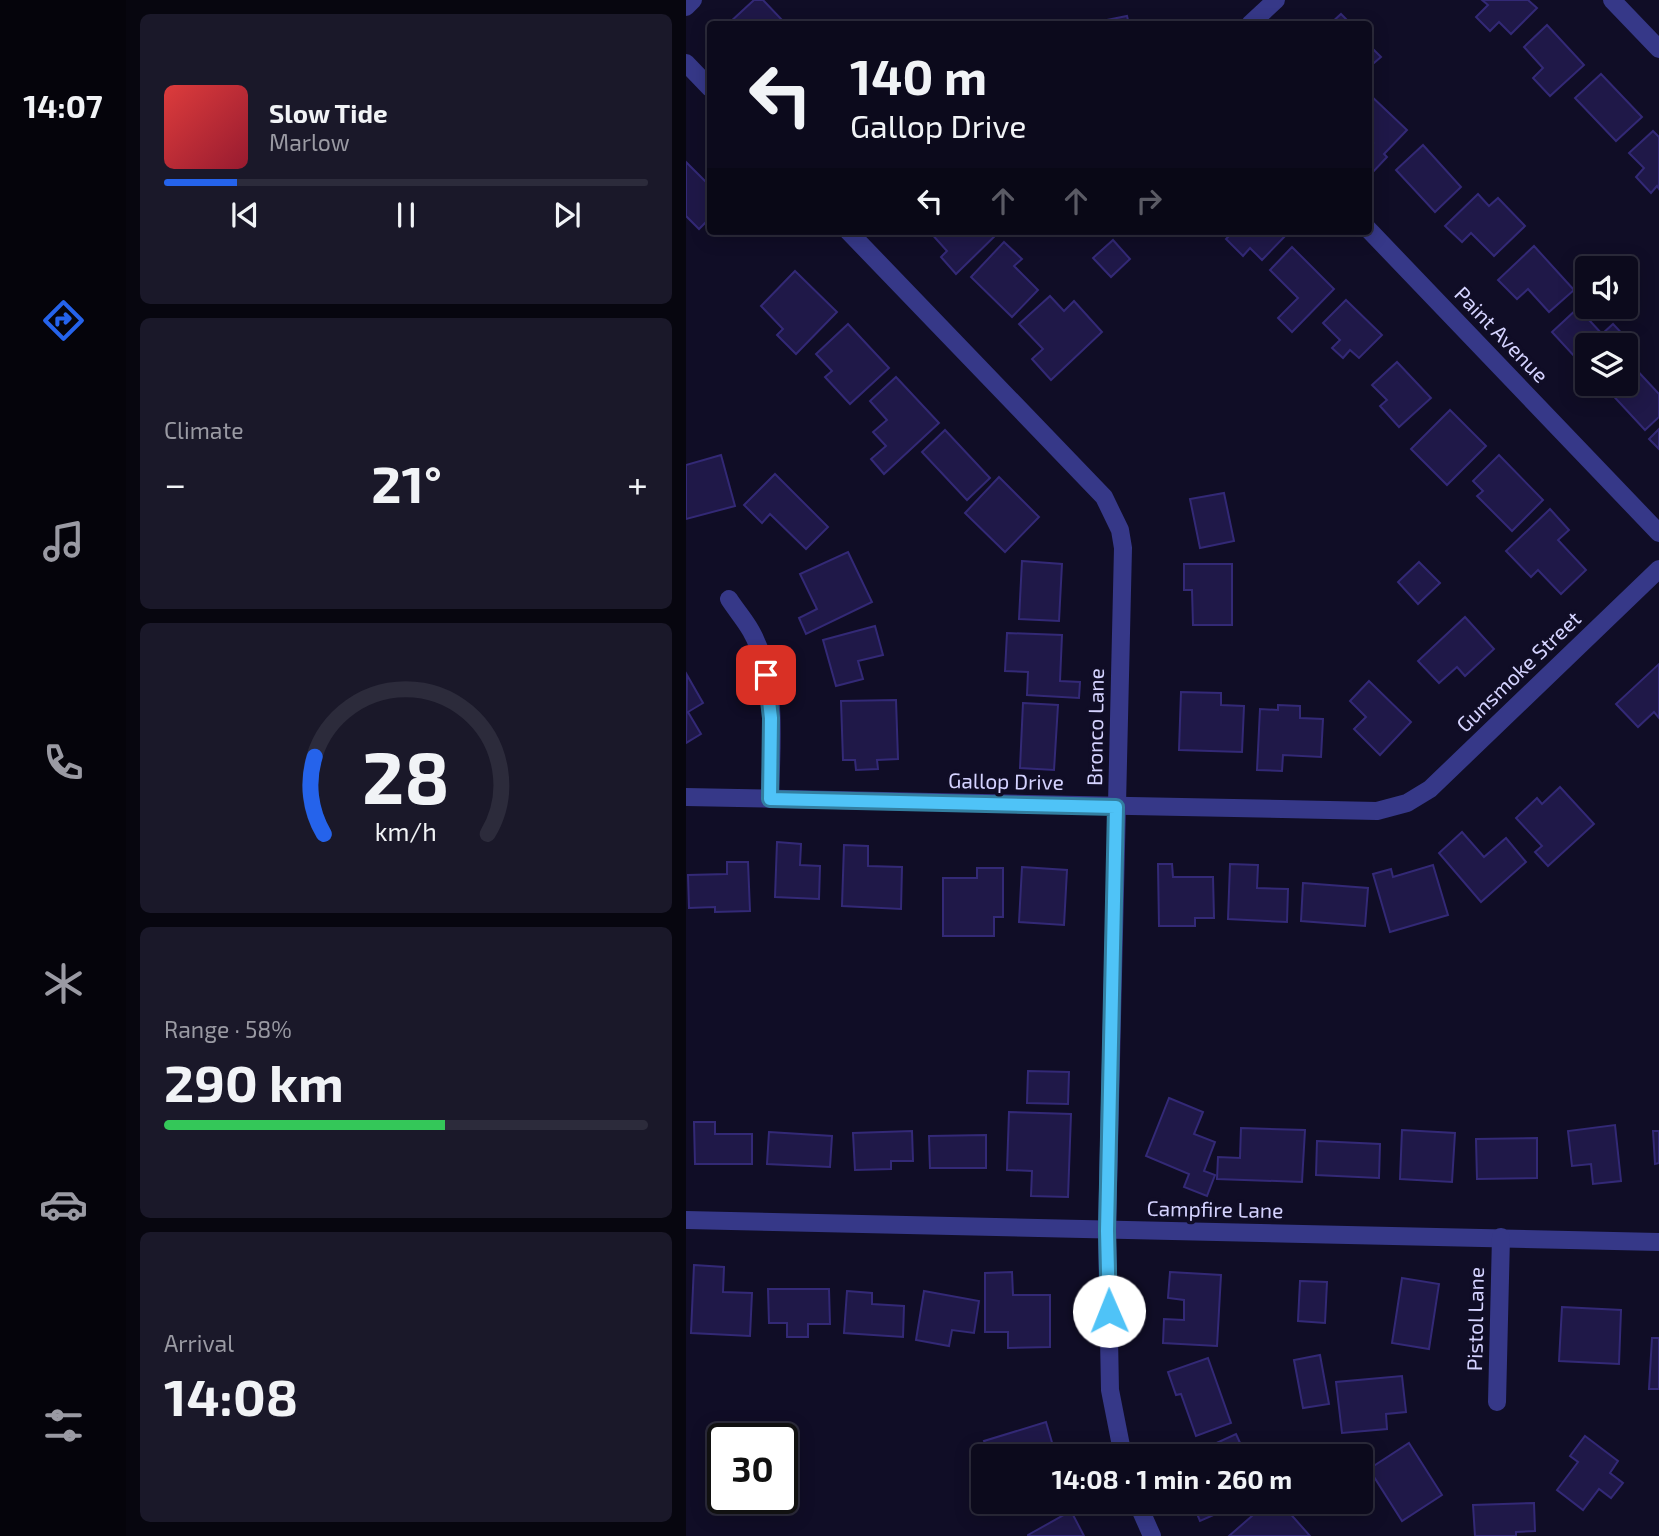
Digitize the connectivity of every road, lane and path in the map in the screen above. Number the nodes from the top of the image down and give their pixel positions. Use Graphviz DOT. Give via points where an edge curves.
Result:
graph roads {
  1 [pos="693,0"];
  2 [pos="1276,0"];
  3 [pos="1612,0"];
  4 [pos="686,7"];
  5 [pos="1253,21"];
  6 [pos="1659,49"];
  7 [pos="686,63"];
  8 [pos="707,85"];
  9 [pos="1372,233"];
  10 [pos="852,235"];
  11 [pos="1659,533"];
  12 [pos="1659,569"];
  13 [pos="729,599"];
  14 [pos="686,797"];
  15 [pos="770,799"];
  16 [pos="1407,803"];
  17 [pos="1116,807"];
  18 [pos="686,1220"];
  19 [pos="1107,1231"];
  20 [pos="1501,1237"];
  21 [pos="1659,1242"];
  22 [pos="1497,1402"];
  23 [pos="1121,1444"];
  24 [pos="1142,1514"];
  25 [pos="1152,1536"];
  1 -- 4 [label="street"];
  2 -- 5 [label="street"];
  3 -- 6 [label="street"];
  7 -- 8 [label="street"];
  9 -- 11 [label="street, Paint Avenue"];
  10 -- 17 [label="street, Bronco Lane" via="1114,512 1123,548"];
  12 -- 16 [label="street, Gunsmoke Street" via="1430,789"];
  13 -- 15 [label="street" via="752,632 766,675 771,718"];
  14 -- 15 [label="street, Gallop Drive"];
  15 -- 17 [label="street, Gallop Drive"];
  16 -- 17 [label="street, Gallop Drive" via="1377,811"];
  17 -- 19 [label="street, Bronco Lane"];
  18 -- 19 [label="street, Campfire Lane"];
  19 -- 20 [label="street, Campfire Lane"];
  19 -- 23 [label="street, Bronco Lane" via="1110,1391"];
  20 -- 21 [label="street, Campfire Lane"];
  20 -- 22 [label="street, Pistol Lane"];
  24 -- 25 [label="street"];
}
